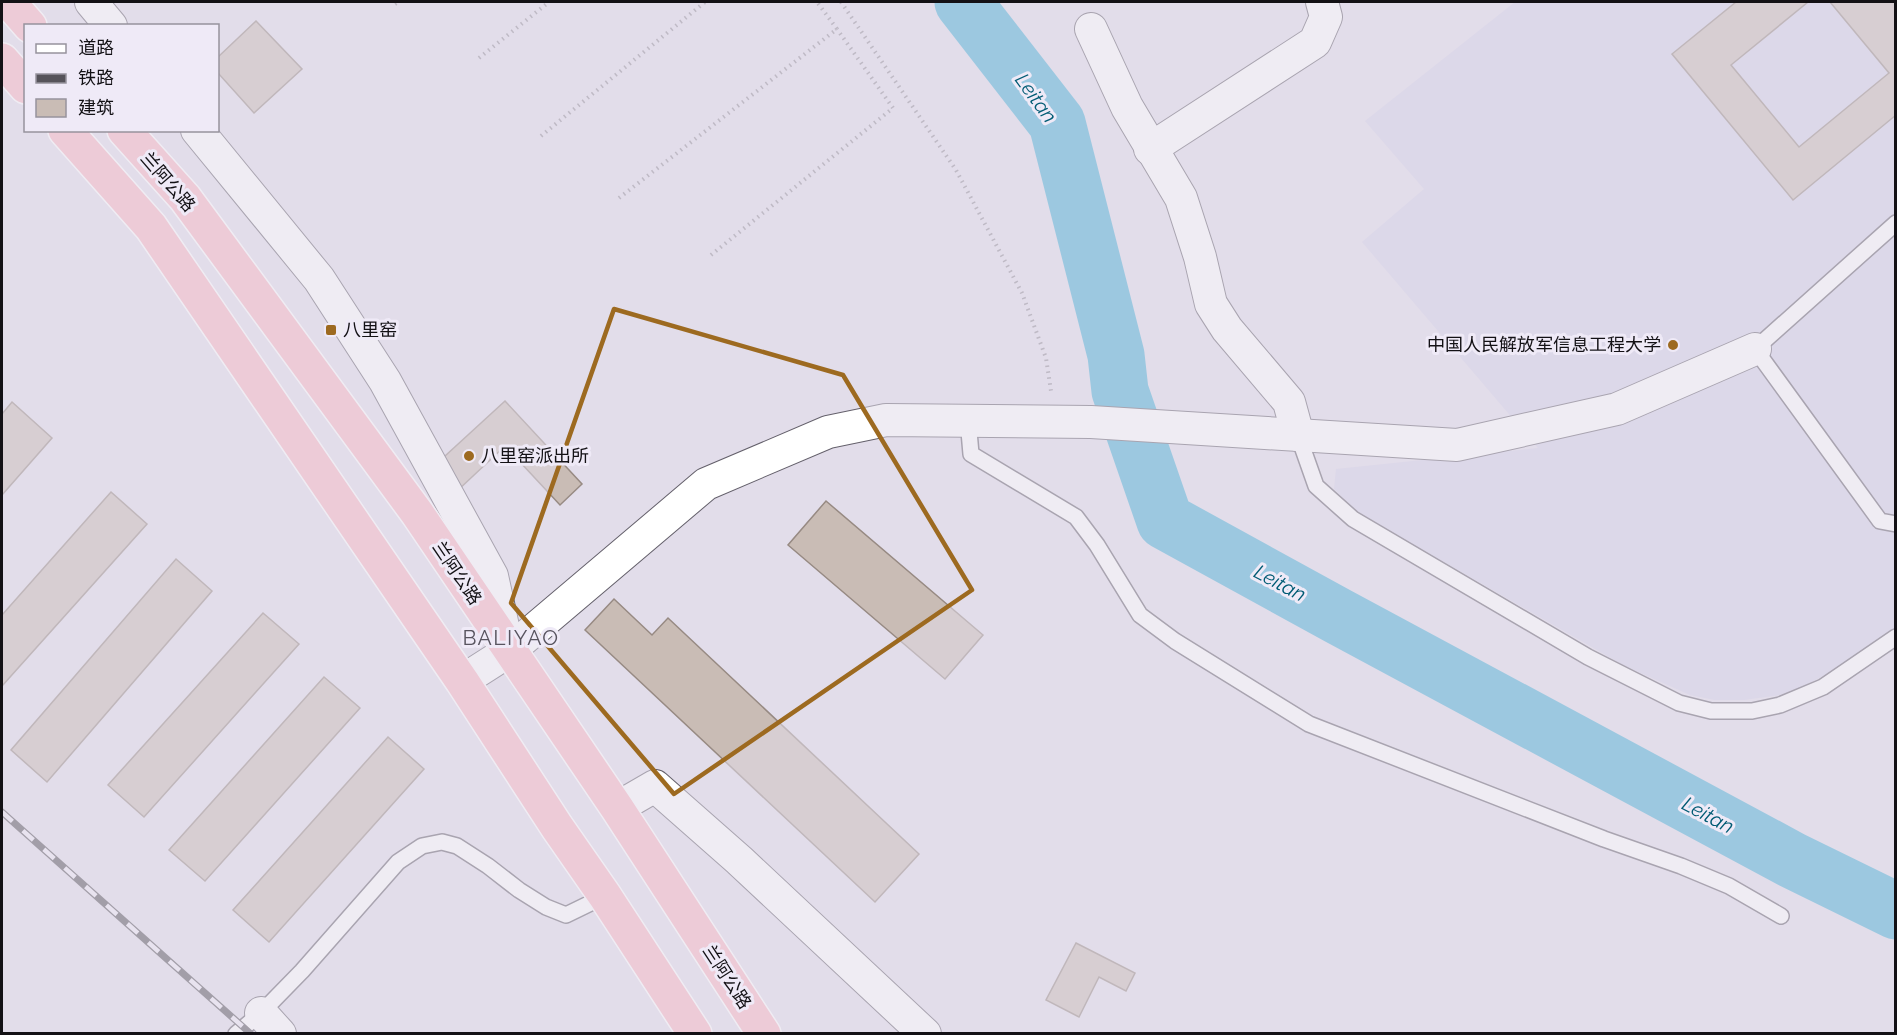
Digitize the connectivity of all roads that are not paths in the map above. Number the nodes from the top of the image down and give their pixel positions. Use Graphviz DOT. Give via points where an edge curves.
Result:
graph roads {
  1 [pos="9,2"];
  2 [pos="91,2"];
  3 [pos="1322,2"];
  4 [pos="28,24"];
  5 [pos="109,24"];
  6 [pos="1090,29"];
  7 [pos="2,60"];
  8 [pos="24,85"];
  9 [pos="66,132"];
  10 [pos="126,132"];
  11 [pos="199,132"];
  12 [pos="1150,149"];
  13 [pos="1896,224"];
  14 [pos="1755,349"];
  15 [pos="968,420"];
  16 [pos="1298,435"];
  17 [pos="1896,524"];
  18 [pos="1896,637"];
  19 [pos="509,651"];
  20 [pos="462,681"];
  21 [pos="617,808"];
  22 [pos="605,896"];
  23 [pos="1782,916"];
  24 [pos="270,1023"];
  25 [pos="236,1034"];
  26 [pos="695,1034"];
  27 [pos="764,1034"];
  28 [pos="925,1034"];
  1 -- 4 [label="highway"];
  2 -- 5 [label="street"];
  3 -- 12 [label="street" via="1326,17 1315,42"];
  6 -- 12 [label="street"];
  7 -- 8 [label="highway"];
  9 -- 20 [label="highway" via="151,226"];
  10 -- 19 [label="highway, 兰阿公路" via="185,198 417,513"];
  11 -- 19 [label="street" via="319,279 385,381 492,576"];
  12 -- 16 [label="street" via="1180,198 1211,304 1227,329 1289,402"];
  13 -- 14 [label="lane"];
  14 -- 16 [label="street" via="1617,409 1457,445"];
  14 -- 17 [label="lane" via="1880,521"];
  15 -- 16 [label="street" via="1091,422"];
  15 -- 19 [label="street" via="886,420 828,432 706,484"];
  15 -- 23 [label="lane" via="970,454 1076,517 1140,615 1309,724 1681,866 1730,886"];
  16 -- 18 [label="lane" via="1316,486 1353,519 1588,657 1679,703 1711,711 1752,711 1780,705 1823,687"];
  19 -- 20 [label="street"];
  19 -- 21 [label="highway, 兰阿公路"];
  20 -- 22 [label="highway"];
  21 -- 27 [label="highway, 兰阿公路"];
  21 -- 28 [label="street" via="655,786"];
  22 -- 24 [label="lane" via="566,915 537,902 457,846 442,842 422,846 398,862 302,971"];
  22 -- 26 [label="highway"];
  24 -- 25 [label="lane"];
}
